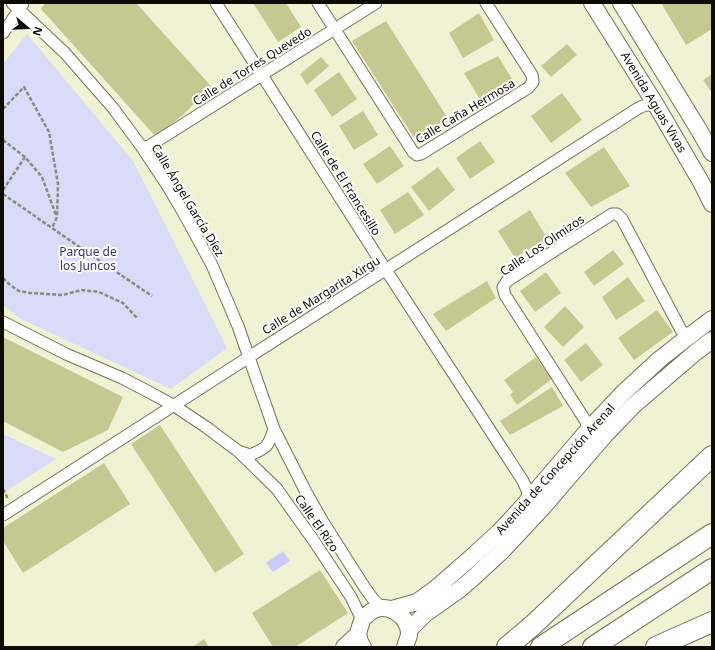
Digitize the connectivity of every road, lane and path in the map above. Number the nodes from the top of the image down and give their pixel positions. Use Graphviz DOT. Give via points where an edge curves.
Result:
graph roads {
  1 [pos="216,3"];
  2 [pos="318,3"];
  3 [pos="376,3"];
  4 [pos="486,3"];
  5 [pos="592,3"];
  6 [pos="620,3"];
  7 [pos="18,5"];
  8 [pos="334,30"];
  9 [pos="3,33"];
  10 [pos="262,75"];
  11 [pos="656,105"];
  12 [pos="3,109"];
  13 [pos="3,140"];
  14 [pos="141,146"];
  15 [pos="712,153"];
  16 [pos="25,157"];
  17 [pos="3,190"];
  18 [pos="3,194"];
  19 [pos="712,204"];
  20 [pos="57,217"];
  21 [pos="52,228"];
  22 [pos="386,270"];
  23 [pos="3,278"];
  24 [pos="152,296"];
  25 [pos="137,318"];
  26 [pos="712,319"];
  27 [pos="3,322"];
  28 [pos="688,337"];
  29 [pos="712,340"];
  30 [pos="249,357"];
  31 [pos="173,405"];
  32 [pos="274,429"];
  33 [pos="589,429"];
  34 [pos="238,451"];
  35 [pos="712,456"];
  36 [pos="529,500"];
  37 [pos="3,515"];
  38 [pos="712,534"];
  39 [pos="712,569"];
  40 [pos="387,609"];
  41 [pos="712,622"];
  42 [pos="409,630"];
  43 [pos="361,633"];
  44 [pos="344,647"];
  45 [pos="405,647"];
  46 [pos="507,647"];
  47 [pos="541,647"];
  48 [pos="593,647"];
  49 [pos="656,647"];
  1 -- 10 [label="street, Calle de El Francesillo"];
  2 -- 8 [label="street"];
  3 -- 8 [label="street, Calle de Torres Quevedo"];
  4 -- 8 [label="street, Calle Caña Hermosa" via="532,75 533,82 528,88 417,155"];
  5 -- 11 [label="street, Avenida Aguas Vivas"];
  6 -- 15 [label="street, Avenida Aguas Vivas"];
  7 -- 9 [label="street"];
  7 -- 14 [label="street, Calle Ángel García Díez" via="65,53 113,108"];
  8 -- 10 [label="street, Calle de Torres Quevedo"];
  10 -- 14 [label="street, Calle de Torres Quevedo" via="149,146"];
  10 -- 22 [label="street, Calle de El Francesillo"];
  11 -- 19 [label="street, Avenida Aguas Vivas"];
  11 -- 22 [label="street, Calle de Margarita Xirgu" via="645,105 637,109"];
  12 -- 20 [label="path" via="24,87 49,132 58,184"];
  13 -- 16 [label="path"];
  14 -- 30 [label="street, Calle Ángel García Díez" via="183,212 212,265"];
  16 -- 17 [label="path"];
  16 -- 20 [label="path" via="42,176"];
  18 -- 21 [label="path"];
  20 -- 21 [label="path"];
  21 -- 24 [label="path"];
  22 -- 30 [label="street, Calle de Margarita Xirgu"];
  22 -- 36 [label="street, Calle de El Francesillo" via="523,482"];
  23 -- 25 [label="path" via="10,285 30,294 64,295 81,290 99,292 123,303"];
  26 -- 28 [label="street, Avenida de Concepción Arenal"];
  27 -- 31 [label="street, Calle El Rizo"];
  28 -- 33 [label="street, Avenida de Concepción Arenal" via="623,393"];
  28 -- 33 [label="street, Calle Los Olmizos" via="681,330 617,214 612,214 507,281 503,287 505,295"];
  29 -- 42 [label="street, Avenida de Concepción Arenal" via="629,410 501,552 460,590 425,614"];
  30 -- 31 [label="street, Calle de Margarita Xirgu"];
  30 -- 32 [label="street, Calle El Rizo"];
  31 -- 34 [label="street, Calle El Rizo"];
  31 -- 37 [label="street, Calle de Margarita Xirgu"];
  32 -- 34 [label="street" via="264,449 250,455"];
  32 -- 40 [label="street, Calle El Rizo" via="323,522 373,599"];
  33 -- 36 [label="street, Avenida de Concepción Arenal"];
  34 -- 43 [label="street, Calle El Rizo" via="277,489 314,541 351,597"];
  35 -- 46 [label="highway"];
  36 -- 40 [label="street, Avenida de Concepción Arenal" via="494,537 435,589 417,602"];
  38 -- 47 [label="highway"];
  39 -- 48 [label="highway"];
  40 -- 42 [label="street" via="400,614"];
  40 -- 43 [label="street, Avenida de Concepción Arenal" via="371,612"];
  41 -- 49 [label="highway"];
  42 -- 45 [label="street"];
  43 -- 44 [label="street"];
}
